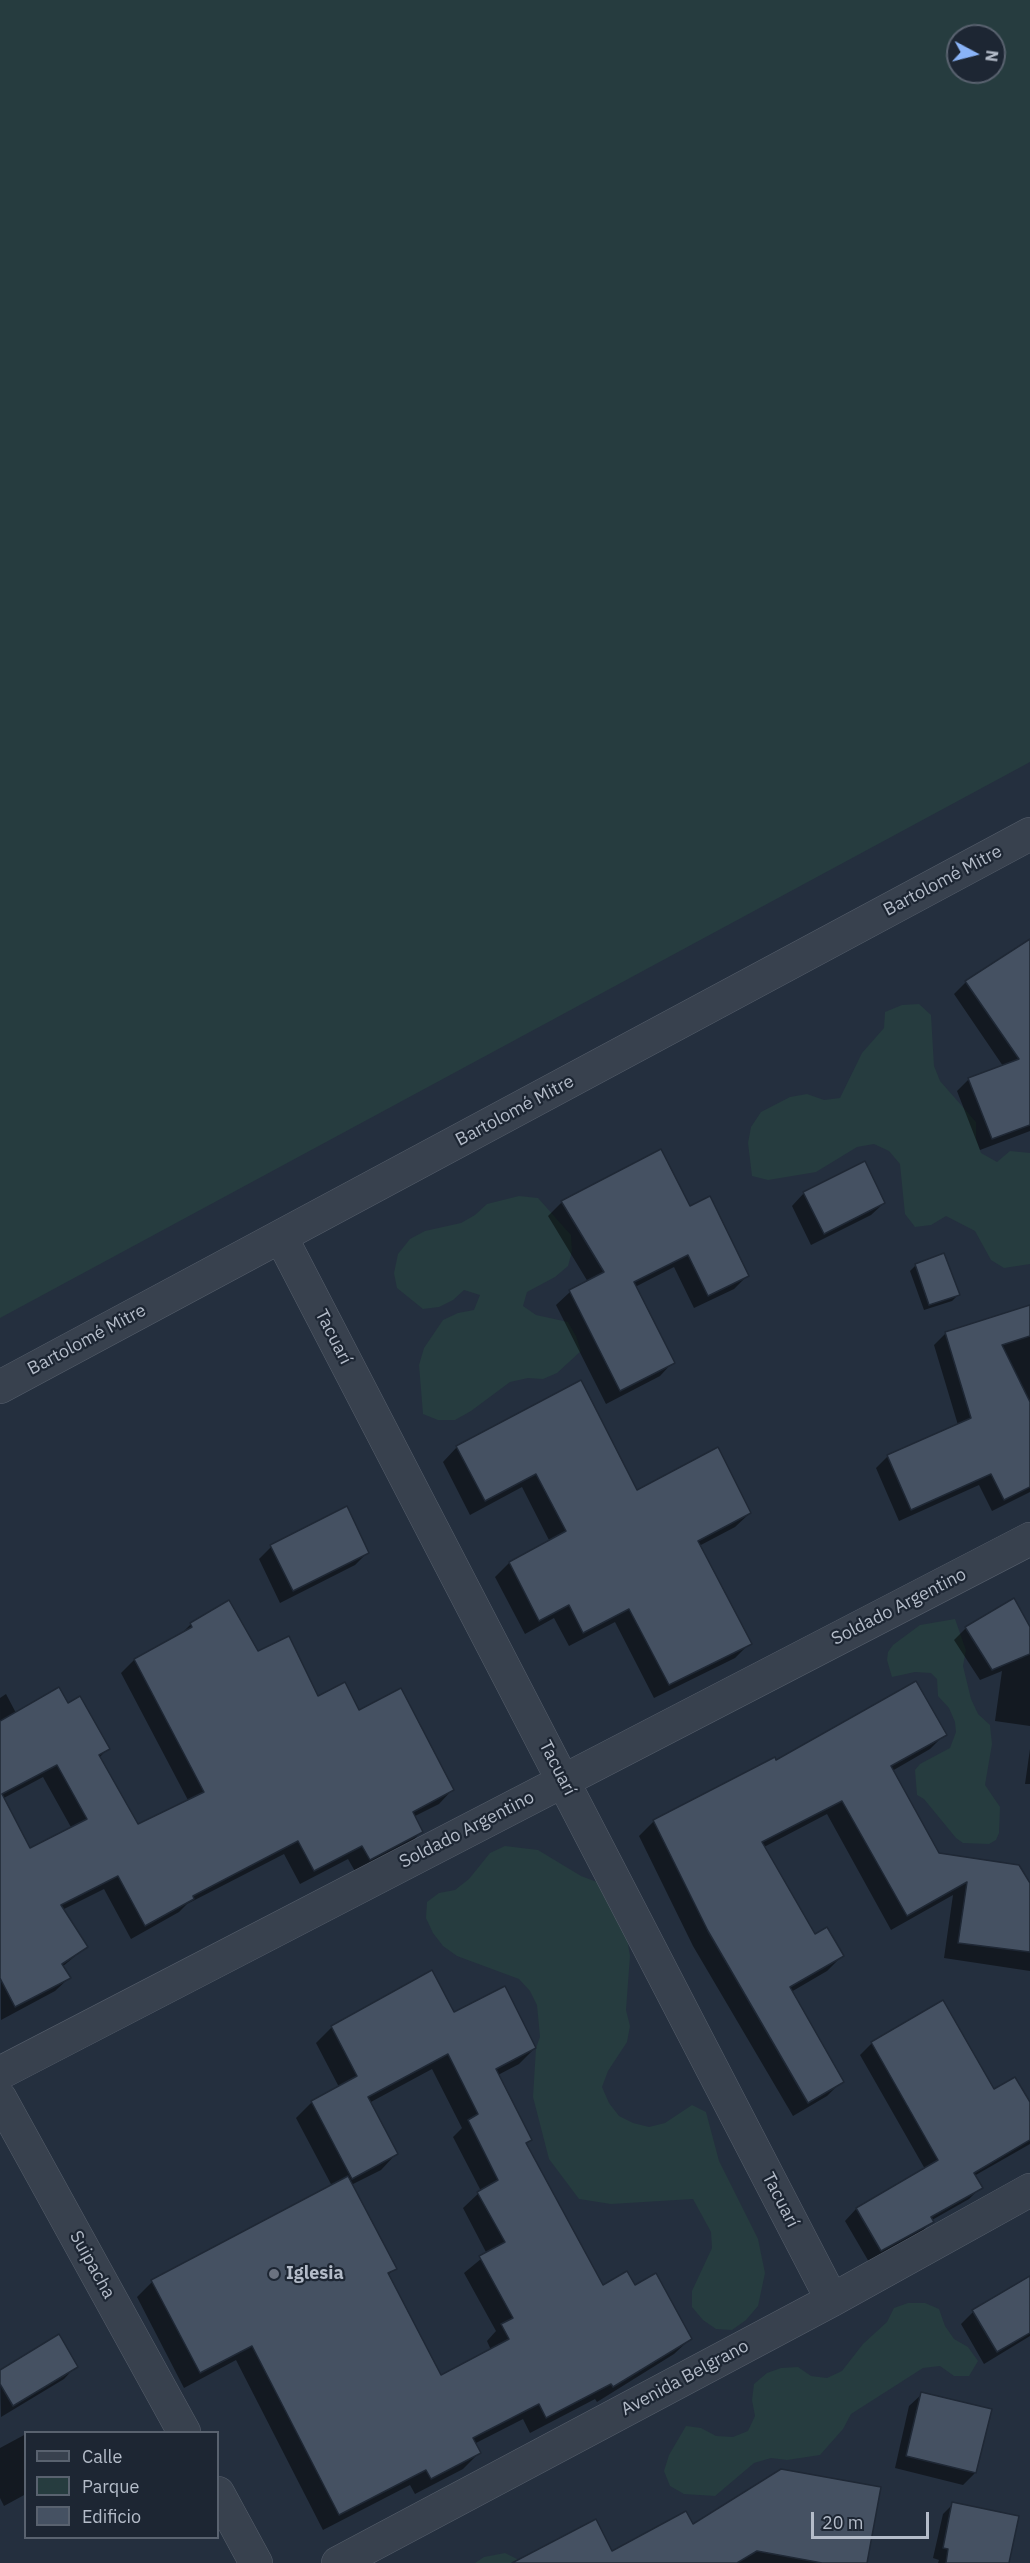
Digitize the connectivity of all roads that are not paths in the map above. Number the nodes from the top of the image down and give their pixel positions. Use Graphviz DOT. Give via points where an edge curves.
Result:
graph roads {
  1 [pos="1030,834"];
  2 [pos="281,1237"];
  3 [pos="0,1387"];
  4 [pos="1030,1539"];
  5 [pos="563,1780"];
  6 [pos="0,2073"];
  7 [pos="0,2098"];
  8 [pos="1030,2190"];
  9 [pos="832,2300"];
  10 [pos="183,2431"];
  11 [pos="219,2495"];
  12 [pos="256,2563"];
  13 [pos="338,2563"];
  1 -- 2 [label="street, Bartolomé Mitre"];
  2 -- 3 [label="street, Bartolomé Mitre"];
  2 -- 5 [label="street, Tacuarí"];
  4 -- 5 [label="street, Soldado Argentino"];
  5 -- 6 [label="street, Soldado Argentino"];
  5 -- 9 [label="street, Tacuarí"];
  7 -- 10 [label="street, Suipacha"];
  8 -- 9 [label="street, Avenida Belgrano"];
  9 -- 13 [label="street, Avenida Belgrano"];
  11 -- 12 [label="street"];
}
